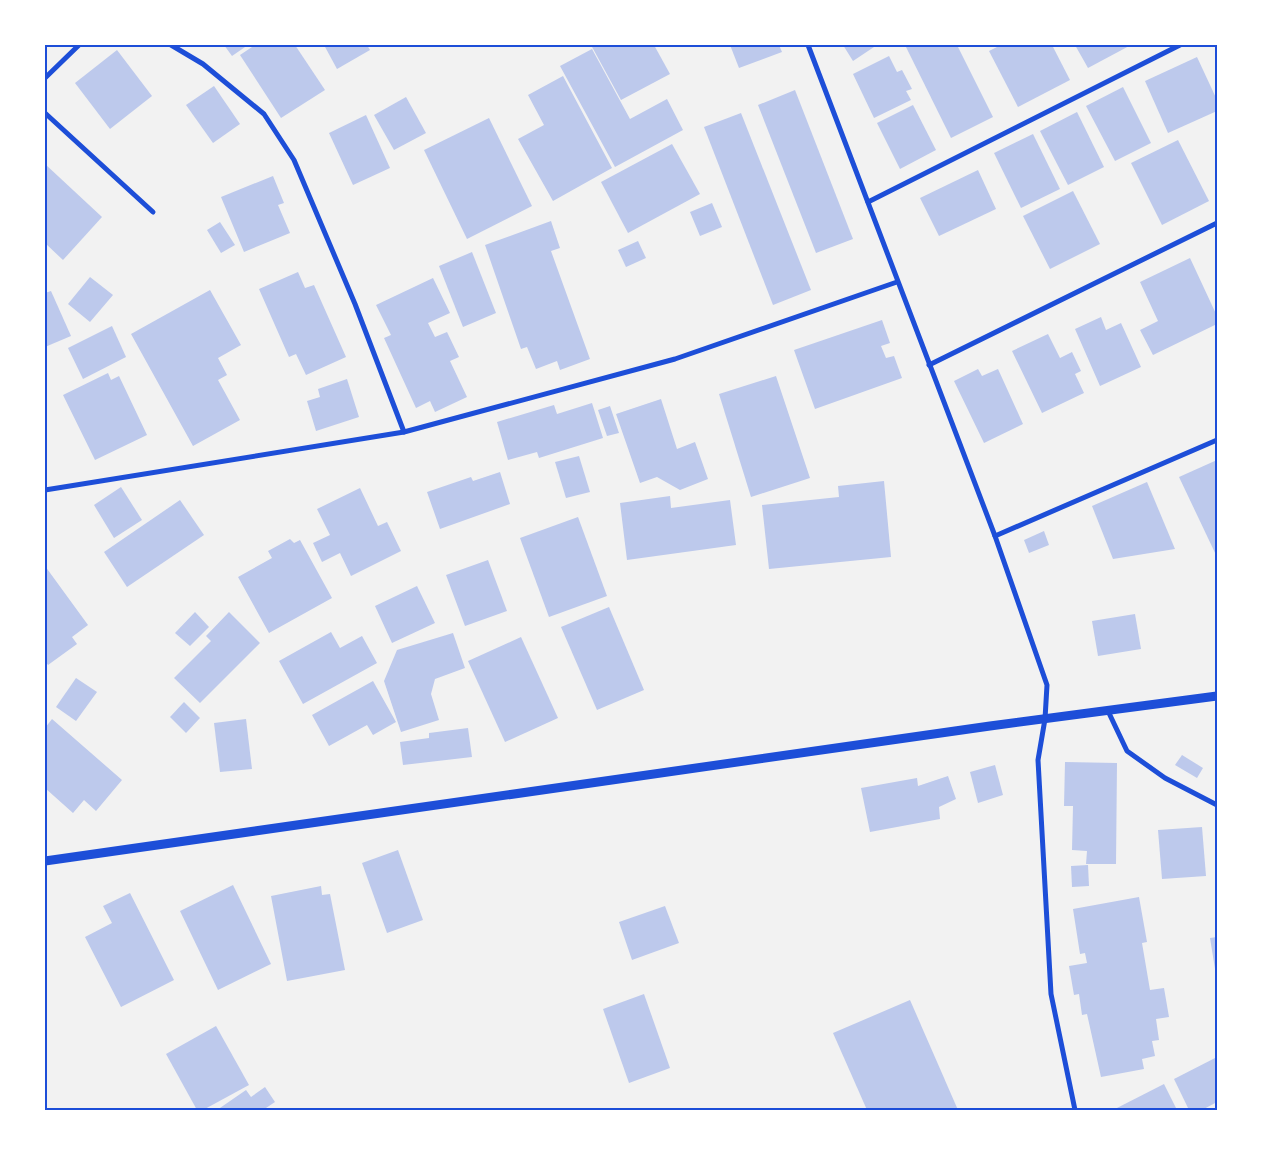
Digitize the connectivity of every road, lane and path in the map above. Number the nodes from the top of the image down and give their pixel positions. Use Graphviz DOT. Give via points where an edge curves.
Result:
graph roads {
  1 [pos="79,45"];
  2 [pos="171,45"];
  3 [pos="808,45"];
  4 [pos="1180,45"];
  5 [pos="45,78"];
  6 [pos="45,113"];
  7 [pos="868,202"];
  8 [pos="153,212"];
  9 [pos="1217,223"];
  10 [pos="897,282"];
  11 [pos="929,365"];
  12 [pos="404,432"];
  13 [pos="1217,440"];
  14 [pos="45,490"];
  15 [pos="995,536"];
  16 [pos="1217,696"];
  17 [pos="1108,711"];
  18 [pos="1045,719"];
  19 [pos="1217,806"];
  20 [pos="45,861"];
  21 [pos="1075,1110"];
  1 -- 5 [label="street"];
  2 -- 12 [label="street" via="203,64 264,114 294,160 355,304"];
  3 -- 7 [label="street"];
  4 -- 7 [label="street"];
  6 -- 8 [label="street"];
  7 -- 10 [label="street"];
  9 -- 11 [label="street"];
  10 -- 11 [label="street"];
  10 -- 12 [label="street" via="675,359"];
  11 -- 15 [label="street"];
  12 -- 14 [label="street"];
  13 -- 15 [label="street"];
  15 -- 18 [label="street" via="1047,685"];
  16 -- 17 [label="street"];
  17 -- 18 [label="street"];
  17 -- 19 [label="street" via="1127,751 1165,778"];
  18 -- 20 [label="street"];
  18 -- 21 [label="street" via="1038,760 1051,994"];
}
